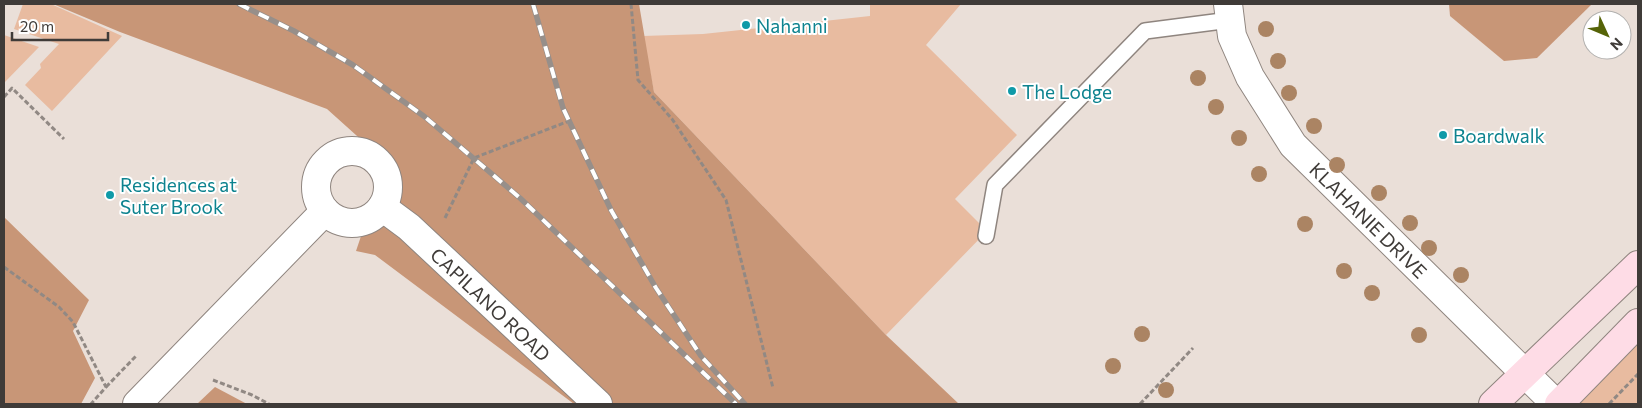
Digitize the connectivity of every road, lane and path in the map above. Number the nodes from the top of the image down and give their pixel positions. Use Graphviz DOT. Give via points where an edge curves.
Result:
graph roads {
  1 [pos="631,4"];
  2 [pos="1229,12"];
  3 [pos="4,97"];
  4 [pos="569,121"];
  5 [pos="64,140"];
  6 [pos="382,207"];
  7 [pos="325,211"];
  8 [pos="986,236"];
  9 [pos="431,248"];
  10 [pos="1638,265"];
  11 [pos="4,267"];
  12 [pos="1638,323"];
  13 [pos="1193,348"];
  14 [pos="136,356"];
  15 [pos="1525,373"];
  16 [pos="1638,374"];
  17 [pos="213,380"];
  18 [pos="106,387"];
  19 [pos="773,388"];
  20 [pos="91,404"];
  21 [pos="137,404"];
  22 [pos="268,404"];
  23 [pos="598,404"];
  24 [pos="1140,404"];
  25 [pos="1493,404"];
  26 [pos="1558,404"];
  27 [pos="1609,404"];
  1 -- 19 [label="path" via="638,80 672,119 726,200"];
  2 -- 8 [label="lane" via="1145,31 995,185"];
  2 -- 15 [label="street, KLAHANIE DRIVE" via="1232,36 1250,78 1293,145"];
  3 -- 5 [label="path" via="12,88"];
  4 -- 9 [label="path" via="474,158"];
  6 -- 7 [label="street" via="368,219 350,223"];
  6 -- 7 [label="street" via="388,188 384,170 371,156 352,151 334,156 321,168 316,190"];
  6 -- 9 [label="street, CAPILANO ROAD"];
  7 -- 21 [label="street"];
  9 -- 23 [label="street, CAPILANO ROAD"];
  10 -- 15 [label="main road"];
  11 -- 18 [label="path" via="59,307 73,322"];
  12 -- 26 [label="main road"];
  13 -- 24 [label="path"];
  14 -- 18 [label="path"];
  15 -- 25 [label="main road"];
  15 -- 26 [label="street, KLAHANIE DRIVE"];
  16 -- 27 [label="path"];
  17 -- 22 [label="path"];
  18 -- 20 [label="path"];
}
